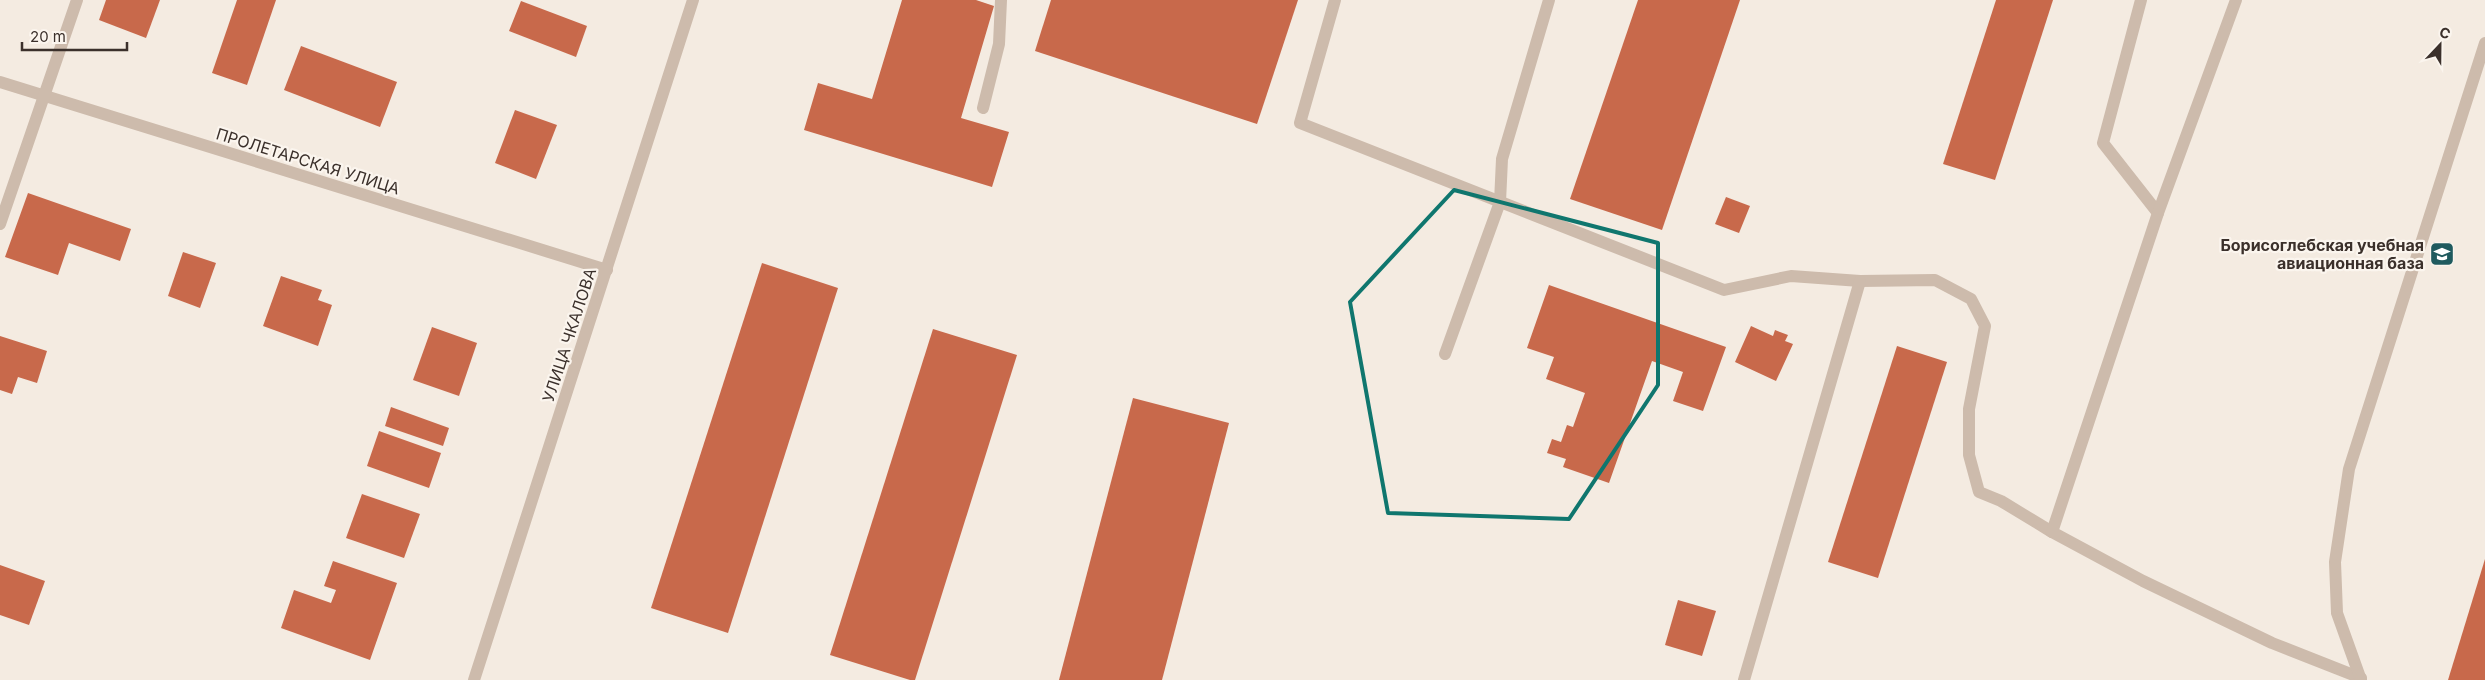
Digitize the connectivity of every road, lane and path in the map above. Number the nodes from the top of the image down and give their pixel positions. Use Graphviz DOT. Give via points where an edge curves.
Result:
graph roads {
  1 [pos="77,0"];
  2 [pos="692,0"];
  3 [pos="1001,0"];
  4 [pos="1335,0"];
  5 [pos="1549,0"];
  6 [pos="2141,0"];
  7 [pos="2236,0"];
  8 [pos="2485,44"];
  9 [pos="0,82"];
  10 [pos="44,98"];
  11 [pos="983,108"];
  12 [pos="1500,202"];
  13 [pos="2158,213"];
  14 [pos="0,224"];
  15 [pos="607,270"];
  16 [pos="1860,281"];
  17 [pos="1445,354"];
  18 [pos="2052,532"];
  19 [pos="2361,679"];
  20 [pos="474,680"];
  21 [pos="1744,680"];
  1 -- 10 [label="street"];
  2 -- 15 [label="street, УЛИЦА ЧКАЛОВА"];
  3 -- 11 [label="street" via="999,44"];
  4 -- 12 [label="street" via="1300,123"];
  5 -- 12 [label="street" via="1502,159"];
  6 -- 13 [label="street" via="2103,143"];
  7 -- 13 [label="street"];
  8 -- 19 [label="street" via="2349,468 2334,562 2337,613"];
  9 -- 10 [label="street, ПРОЛЕТАРСКАЯ УЛИЦА"];
  10 -- 14 [label="street"];
  10 -- 15 [label="street, ПРОЛЕТАРСКАЯ УЛИЦА"];
  12 -- 16 [label="street" via="1724,290 1791,276"];
  12 -- 17 [label="street"];
  13 -- 18 [label="street"];
  15 -- 20 [label="street, УЛИЦА ЧКАЛОВА"];
  16 -- 18 [label="street" via="1935,280 1971,299 1985,326 1970,409 1970,455 1979,492 2001,501"];
  16 -- 21 [label="street"];
  18 -- 19 [label="street" via="2272,643"];
}
